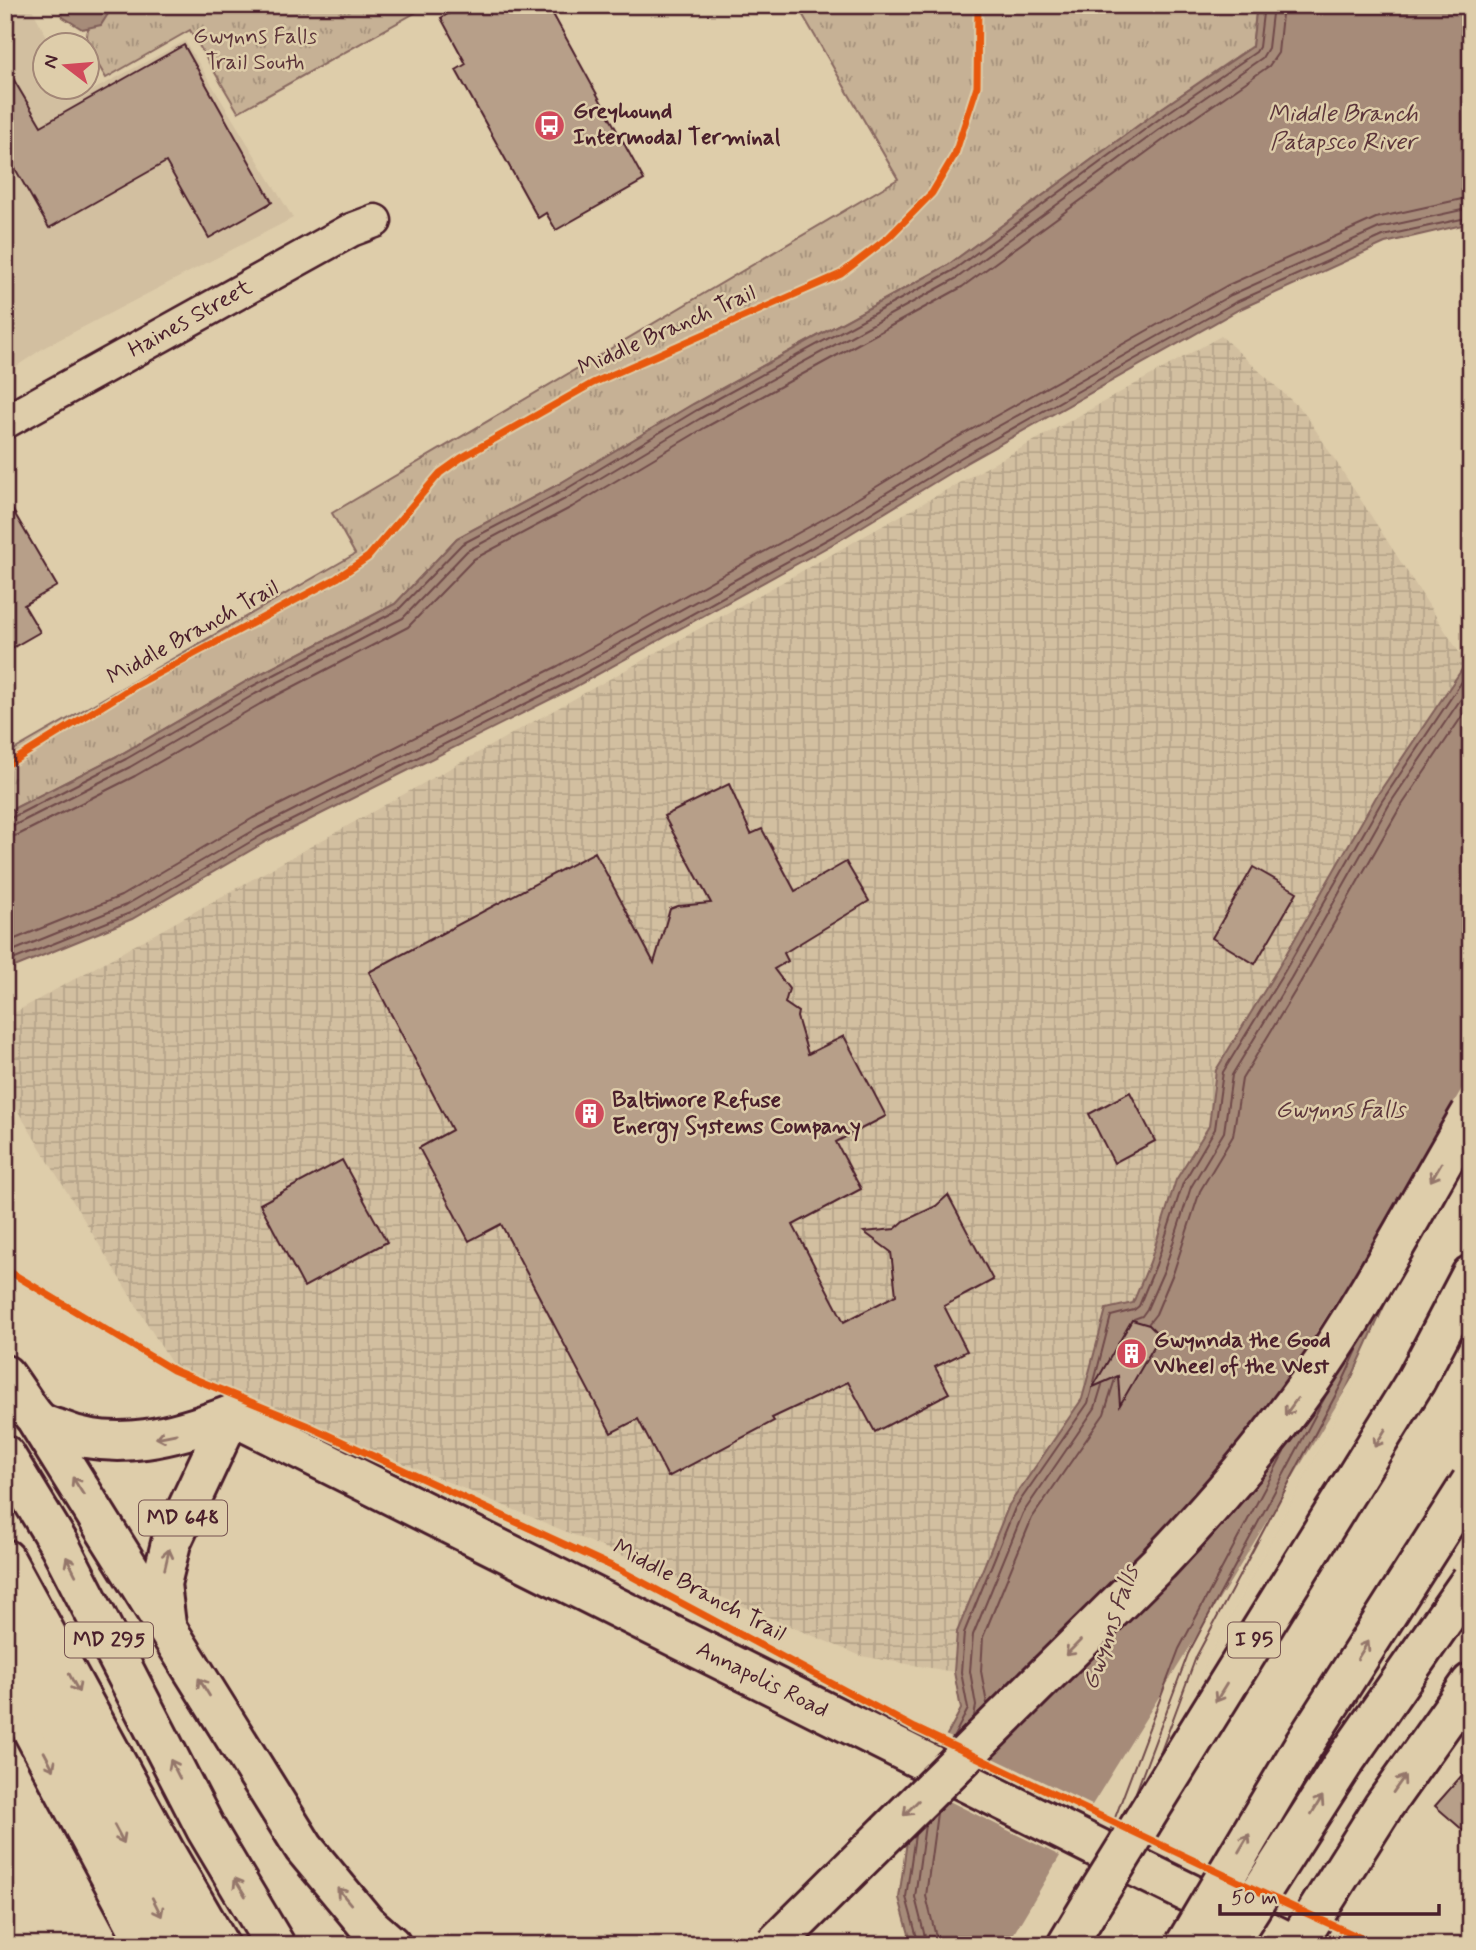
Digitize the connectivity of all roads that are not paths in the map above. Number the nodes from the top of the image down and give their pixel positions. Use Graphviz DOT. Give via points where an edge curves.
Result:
graph roads {
  1 [pos="375,221"];
  2 [pos="5,422"];
  3 [pos="1471,1113"];
  4 [pos="1471,1275"];
  5 [pos="1471,1300"];
  6 [pos="5,1375"];
  7 [pos="1416,1380"];
  8 [pos="231,1415"];
  9 [pos="38,1422"];
  10 [pos="5,1455"];
  11 [pos="1471,1482"];
  12 [pos="5,1559"];
  13 [pos="1471,1580"];
  14 [pos="5,1623"];
  15 [pos="166,1627"];
  16 [pos="5,1679"];
  17 [pos="1471,1683"];
  18 [pos="152,1860"];
  19 [pos="147,1945"];
  20 [pos="177,1945"];
  21 [pos="219,1945"];
  22 [pos="275,1945"];
  23 [pos="391,1945"];
  24 [pos="774,1945"];
  25 [pos="1067,1945"];
  26 [pos="1185,1945"];
  27 [pos="1227,1945"];
  28 [pos="1296,1945"];
  1 -- 2 [label="street, Haines Street" via="351,230"];
  3 -- 24 [label="main road, one-way, bridge" via="1369,1289 1252,1459 1158,1563"];
  4 -- 7 [label="main road"];
  5 -- 7 [label="main road, I 95"];
  6 -- 9 [label="main road"];
  7 -- 25 [label="main road, I 95, one-way, bridge"];
  8 -- 9 [label="main road, one-way" via="187,1432 113,1442 82,1439"];
  15 -- 8 [label="main road, MD 648, one-way" via="161,1584 171,1543"];
  8 -- 28 [label="main road, Annapolis Road, bridge"];
  15 -- 9 [label="main road, one-way"];
  22 -- 10 [label="main road, MD 295, one-way" via="206,1829 59,1544"];
  26 -- 11 [label="main road, one-way, bridge" via="1303,1746"];
  12 -- 18 [label="main road, MD 295, one-way"];
  27 -- 13 [label="main road, one-way, bridge" via="1342,1765"];
  14 -- 18 [label="main road, one-way"];
  23 -- 15 [label="main road, one-way" via="366,1923 304,1848"];
  16 -- 19 [label="main road, one-way"];
  28 -- 17 [label="main road, one-way" via="1383,1807"];
  18 -- 20 [label="main road, one-way"];
  18 -- 21 [label="main road, MD 295"];
}
